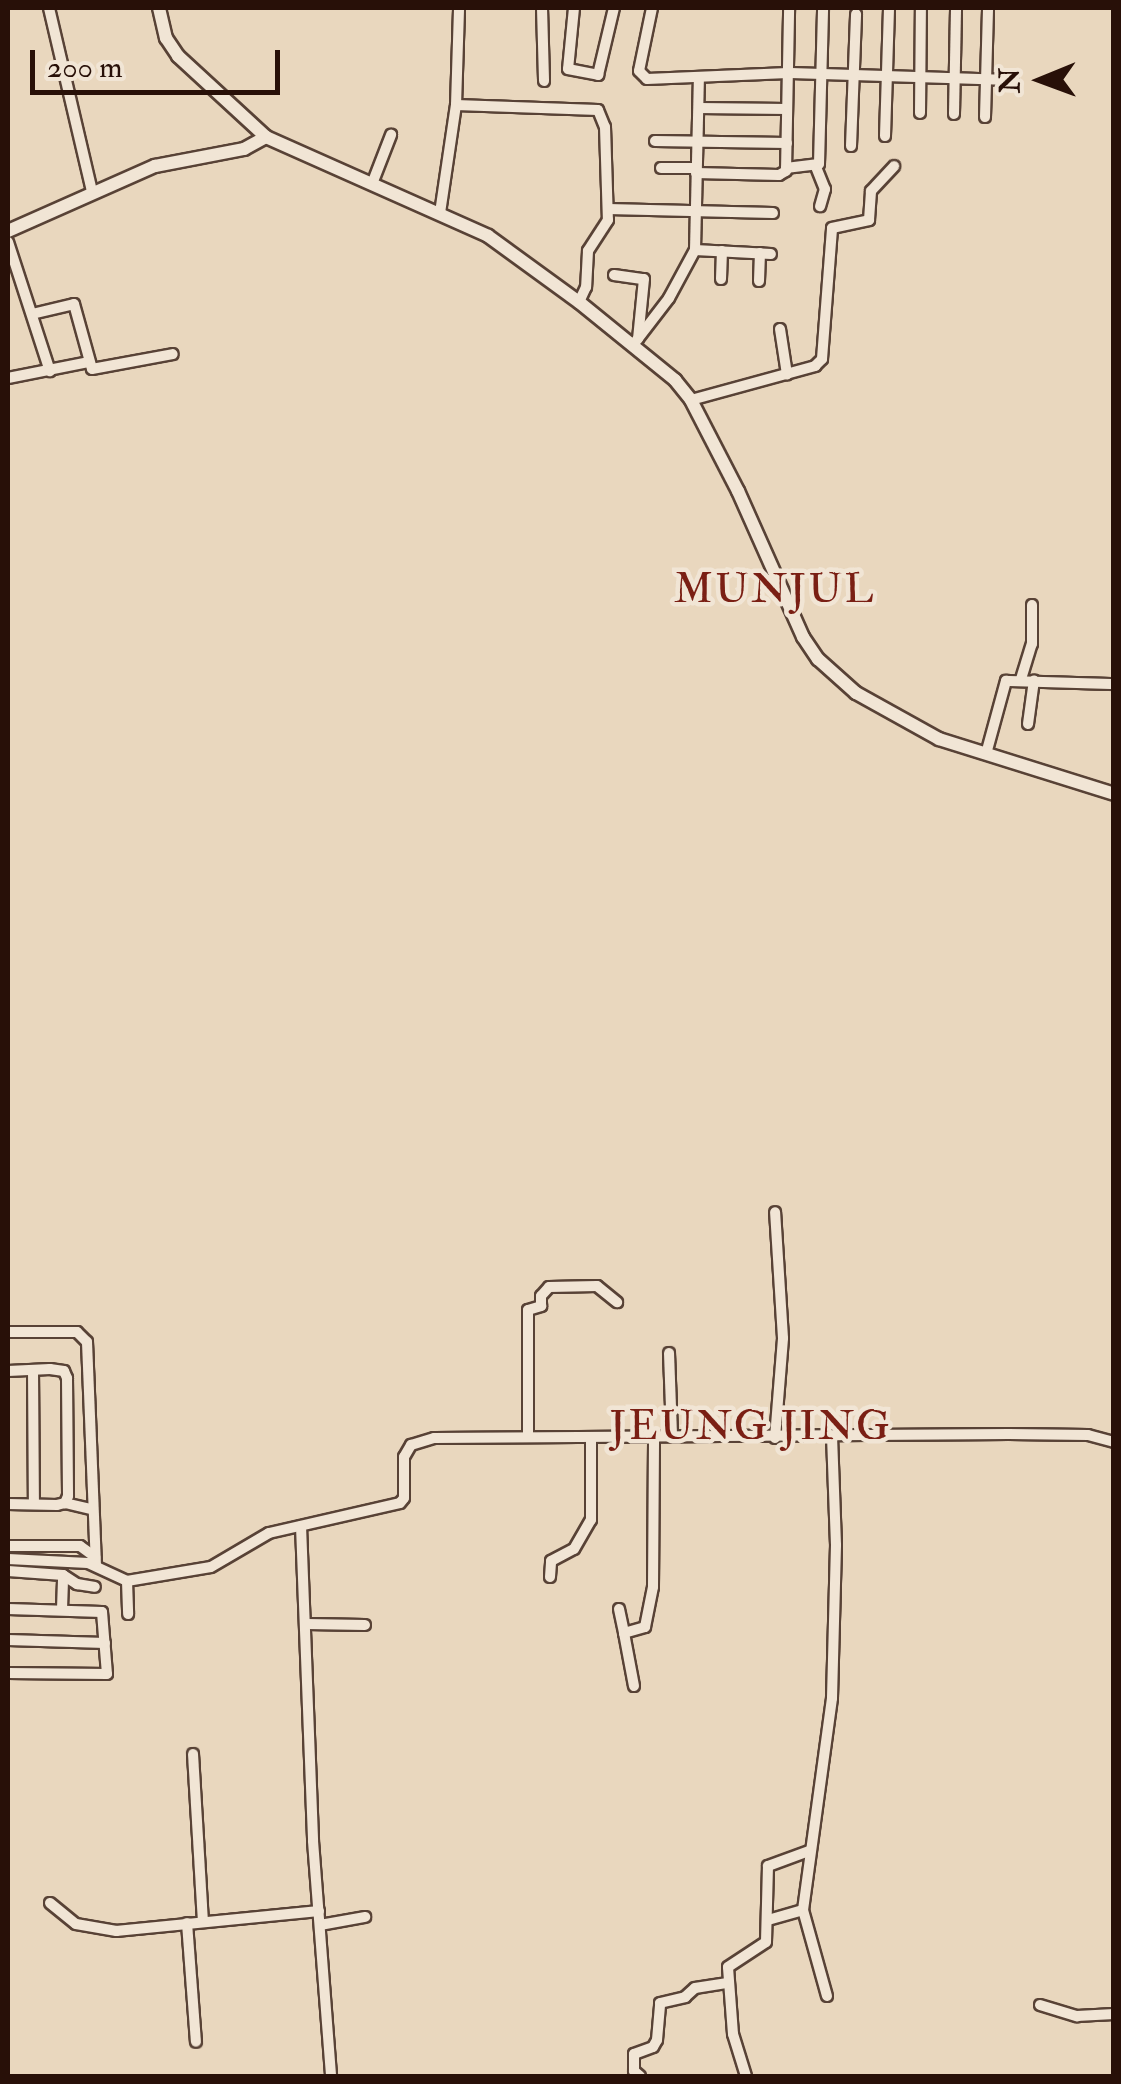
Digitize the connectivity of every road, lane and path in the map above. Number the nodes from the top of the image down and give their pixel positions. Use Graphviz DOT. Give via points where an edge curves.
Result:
graph roads {
  1 [pos="49,8"];
  2 [pos="158,8"];
  3 [pos="458,8"];
  4 [pos="542,8"];
  5 [pos="574,8"];
  6 [pos="614,8"];
  7 [pos="652,8"];
  8 [pos="789,8"];
  9 [pos="822,8"];
  10 [pos="888,8"];
  11 [pos="921,8"];
  12 [pos="956,8"];
  13 [pos="988,8"];
  14 [pos="856,14"];
  15 [pos="788,73"];
  16 [pos="821,74"];
  17 [pos="854,74"];
  18 [pos="888,76"];
  19 [pos="921,76"];
  20 [pos="699,77"];
  21 [pos="955,78"];
  22 [pos="987,80"];
  23 [pos="1013,80"];
  24 [pos="544,82"];
  25 [pos="456,105"];
  26 [pos="699,108"];
  27 [pos="787,109"];
  28 [pos="920,112"];
  29 [pos="954,114"];
  30 [pos="985,117"];
  31 [pos="391,134"];
  32 [pos="885,136"];
  33 [pos="266,137"];
  34 [pos="698,140"];
  35 [pos="655,141"];
  36 [pos="787,142"];
  37 [pos="851,146"];
  38 [pos="894,166"];
  39 [pos="816,167"];
  40 [pos="661,168"];
  41 [pos="786,168"];
  42 [pos="696,171"];
  43 [pos="372,184"];
  44 [pos="92,192"];
  45 [pos="820,206"];
  46 [pos="608,209"];
  47 [pos="696,212"];
  48 [pos="440,213"];
  49 [pos="772,213"];
  50 [pos="8,231"];
  51 [pos="8,242"];
  52 [pos="696,250"];
  53 [pos="722,251"];
  54 [pos="614,275"];
  55 [pos="721,279"];
  56 [pos="759,281"];
  57 [pos="580,302"];
  58 [pos="32,314"];
  59 [pos="780,329"];
  60 [pos="636,343"];
  61 [pos="173,354"];
  62 [pos="88,362"];
  63 [pos="50,371"];
  64 [pos="788,374"];
  65 [pos="8,378"];
  66 [pos="691,400"];
  67 [pos="1032,604"];
  68 [pos="1028,679"];
  69 [pos="1114,684"];
  70 [pos="1028,724"];
  71 [pos="986,754"];
  72 [pos="1113,789"];
  73 [pos="775,1212"];
  74 [pos="617,1302"];
  75 [pos="8,1332"];
  76 [pos="668,1353"];
  77 [pos="33,1370"];
  78 [pos="8,1371"];
  79 [pos="654,1436"];
  80 [pos="672,1436"];
  81 [pos="528,1437"];
  82 [pos="591,1437"];
  83 [pos="832,1437"];
  84 [pos="775,1438"];
  85 [pos="1114,1442"];
  86 [pos="65,1503"];
  87 [pos="8,1504"];
  88 [pos="34,1504"];
  89 [pos="92,1508"];
  90 [pos="300,1526"];
  91 [pos="8,1546"];
  92 [pos="8,1559"];
  93 [pos="96,1561"];
  94 [pos="8,1571"];
  95 [pos="63,1575"];
  96 [pos="550,1576"];
  97 [pos="127,1580"];
  98 [pos="94,1587"];
  99 [pos="8,1609"];
  100 [pos="62,1609"];
  101 [pos="619,1609"];
  102 [pos="128,1614"];
  103 [pos="307,1624"];
  104 [pos="365,1625"];
  105 [pos="624,1633"];
  106 [pos="8,1640"];
  107 [pos="105,1643"];
  108 [pos="8,1674"];
  109 [pos="634,1686"];
  110 [pos="193,1754"];
  111 [pos="809,1851"];
  112 [pos="50,1903"];
  113 [pos="804,1910"];
  114 [pos="319,1911"];
  115 [pos="365,1916"];
  116 [pos="204,1920"];
  117 [pos="768,1920"];
  118 [pos="187,1923"];
  119 [pos="320,1925"];
  120 [pos="728,1982"];
  121 [pos="827,1996"];
  122 [pos="1040,2004"];
  123 [pos="1114,2014"];
  124 [pos="196,2042"];
  125 [pos="331,2076"];
  126 [pos="640,2076"];
  127 [pos="746,2076"];
  1 -- 44 [label="street"];
  2 -- 33 [label="street" via="178,56"];
  3 -- 25 [label="street"];
  4 -- 24 [label="street"];
  5 -- 6 [label="street" via="568,69 598,75"];
  7 -- 20 [label="street" via="642,76"];
  8 -- 15 [label="street"];
  9 -- 16 [label="street"];
  10 -- 18 [label="street"];
  11 -- 19 [label="street"];
  12 -- 21 [label="street"];
  13 -- 22 [label="street"];
  14 -- 17 [label="street"];
  15 -- 16 [label="street"];
  15 -- 20 [label="street"];
  15 -- 27 [label="street"];
  16 -- 17 [label="street"];
  16 -- 39 [label="street"];
  17 -- 18 [label="street"];
  17 -- 37 [label="street"];
  18 -- 19 [label="street"];
  18 -- 32 [label="street"];
  19 -- 21 [label="street"];
  19 -- 28 [label="street"];
  20 -- 26 [label="street"];
  21 -- 22 [label="street"];
  21 -- 29 [label="street"];
  22 -- 23 [label="street"];
  22 -- 30 [label="street"];
  25 -- 46 [label="street" via="596,108 605,128"];
  25 -- 48 [label="street"];
  26 -- 27 [label="street"];
  26 -- 34 [label="street"];
  27 -- 36 [label="street"];
  31 -- 43 [label="street"];
  33 -- 43 [label="street"];
  33 -- 44 [label="street" via="244,149 155,166"];
  34 -- 35 [label="street"];
  34 -- 36 [label="street"];
  34 -- 42 [label="street"];
  36 -- 41 [label="street"];
  38 -- 64 [label="street" via="873,187 869,220 832,228 822,358"];
  39 -- 41 [label="street"];
  39 -- 45 [label="street" via="824,190"];
  40 -- 42 [label="street"];
  41 -- 42 [label="street" via="778,175"];
  42 -- 47 [label="street"];
  43 -- 48 [label="street"];
  44 -- 50 [label="street"];
  46 -- 47 [label="street"];
  46 -- 57 [label="street" via="607,226 588,251"];
  47 -- 49 [label="street"];
  47 -- 52 [label="street"];
  48 -- 57 [label="street" via="488,236"];
  51 -- 58 [label="street"];
  52 -- 53 [label="street"];
  52 -- 60 [label="street"];
  53 -- 55 [label="street"];
  53 -- 56 [label="street" via="765,254"];
  54 -- 60 [label="street" via="644,280"];
  57 -- 60 [label="street"];
  58 -- 62 [label="street" via="74,304"];
  58 -- 63 [label="street"];
  59 -- 64 [label="street"];
  60 -- 66 [label="street"];
  61 -- 62 [label="street" via="96,370"];
  62 -- 63 [label="street"];
  63 -- 65 [label="street"];
  64 -- 66 [label="street"];
  66 -- 71 [label="street" via="818,659 856,694 897,718"];
  67 -- 68 [label="street"];
  68 -- 69 [label="street"];
  68 -- 70 [label="street"];
  68 -- 71 [label="street" via="1003,686"];
  71 -- 72 [label="street"];
  73 -- 84 [label="street" via="783,1338"];
  74 -- 81 [label="street" via="597,1286 550,1287 541,1306 528,1310"];
  75 -- 89 [label="street" via="77,1332 87,1342"];
  76 -- 80 [label="street"];
  77 -- 78 [label="street"];
  77 -- 86 [label="street" via="64,1371 67,1378"];
  77 -- 88 [label="street"];
  79 -- 80 [label="street"];
  79 -- 82 [label="street"];
  79 -- 105 [label="street" via="653,1586 645,1627"];
  80 -- 84 [label="street"];
  81 -- 82 [label="street"];
  81 -- 90 [label="street" via="419,1442 404,1458 400,1503"];
  82 -- 96 [label="street" via="588,1528 574,1548 551,1561"];
  83 -- 84 [label="street"];
  83 -- 85 [label="street" via="1088,1435"];
  83 -- 111 [label="street" via="832,1698"];
  86 -- 88 [label="street"];
  86 -- 89 [label="street"];
  87 -- 88 [label="street"];
  89 -- 93 [label="street"];
  90 -- 97 [label="street" via="247,1543 211,1568"];
  90 -- 103 [label="street"];
  91 -- 93 [label="street" via="80,1546"];
  92 -- 93 [label="street"];
  93 -- 97 [label="street"];
  94 -- 95 [label="street"];
  95 -- 98 [label="street"];
  95 -- 100 [label="street"];
  97 -- 102 [label="street"];
  99 -- 100 [label="street"];
  100 -- 107 [label="street" via="102,1612"];
  101 -- 105 [label="street"];
  103 -- 104 [label="street"];
  103 -- 114 [label="street"];
  105 -- 109 [label="street"];
  106 -- 107 [label="street"];
  107 -- 108 [label="street" via="104,1676"];
  110 -- 116 [label="street"];
  111 -- 113 [label="street"];
  111 -- 117 [label="street" via="766,1870"];
  112 -- 118 [label="street" via="90,1929"];
  113 -- 117 [label="street"];
  113 -- 121 [label="street"];
  114 -- 116 [label="street"];
  114 -- 119 [label="street"];
  115 -- 119 [label="street"];
  116 -- 118 [label="street"];
  117 -- 120 [label="street" via="766,1942 732,1960"];
  118 -- 124 [label="street"];
  119 -- 125 [label="street"];
  120 -- 126 [label="street" via="660,2002 657,2040 634,2054"];
  120 -- 127 [label="street"];
  122 -- 123 [label="street" via="1077,2016"];
}
